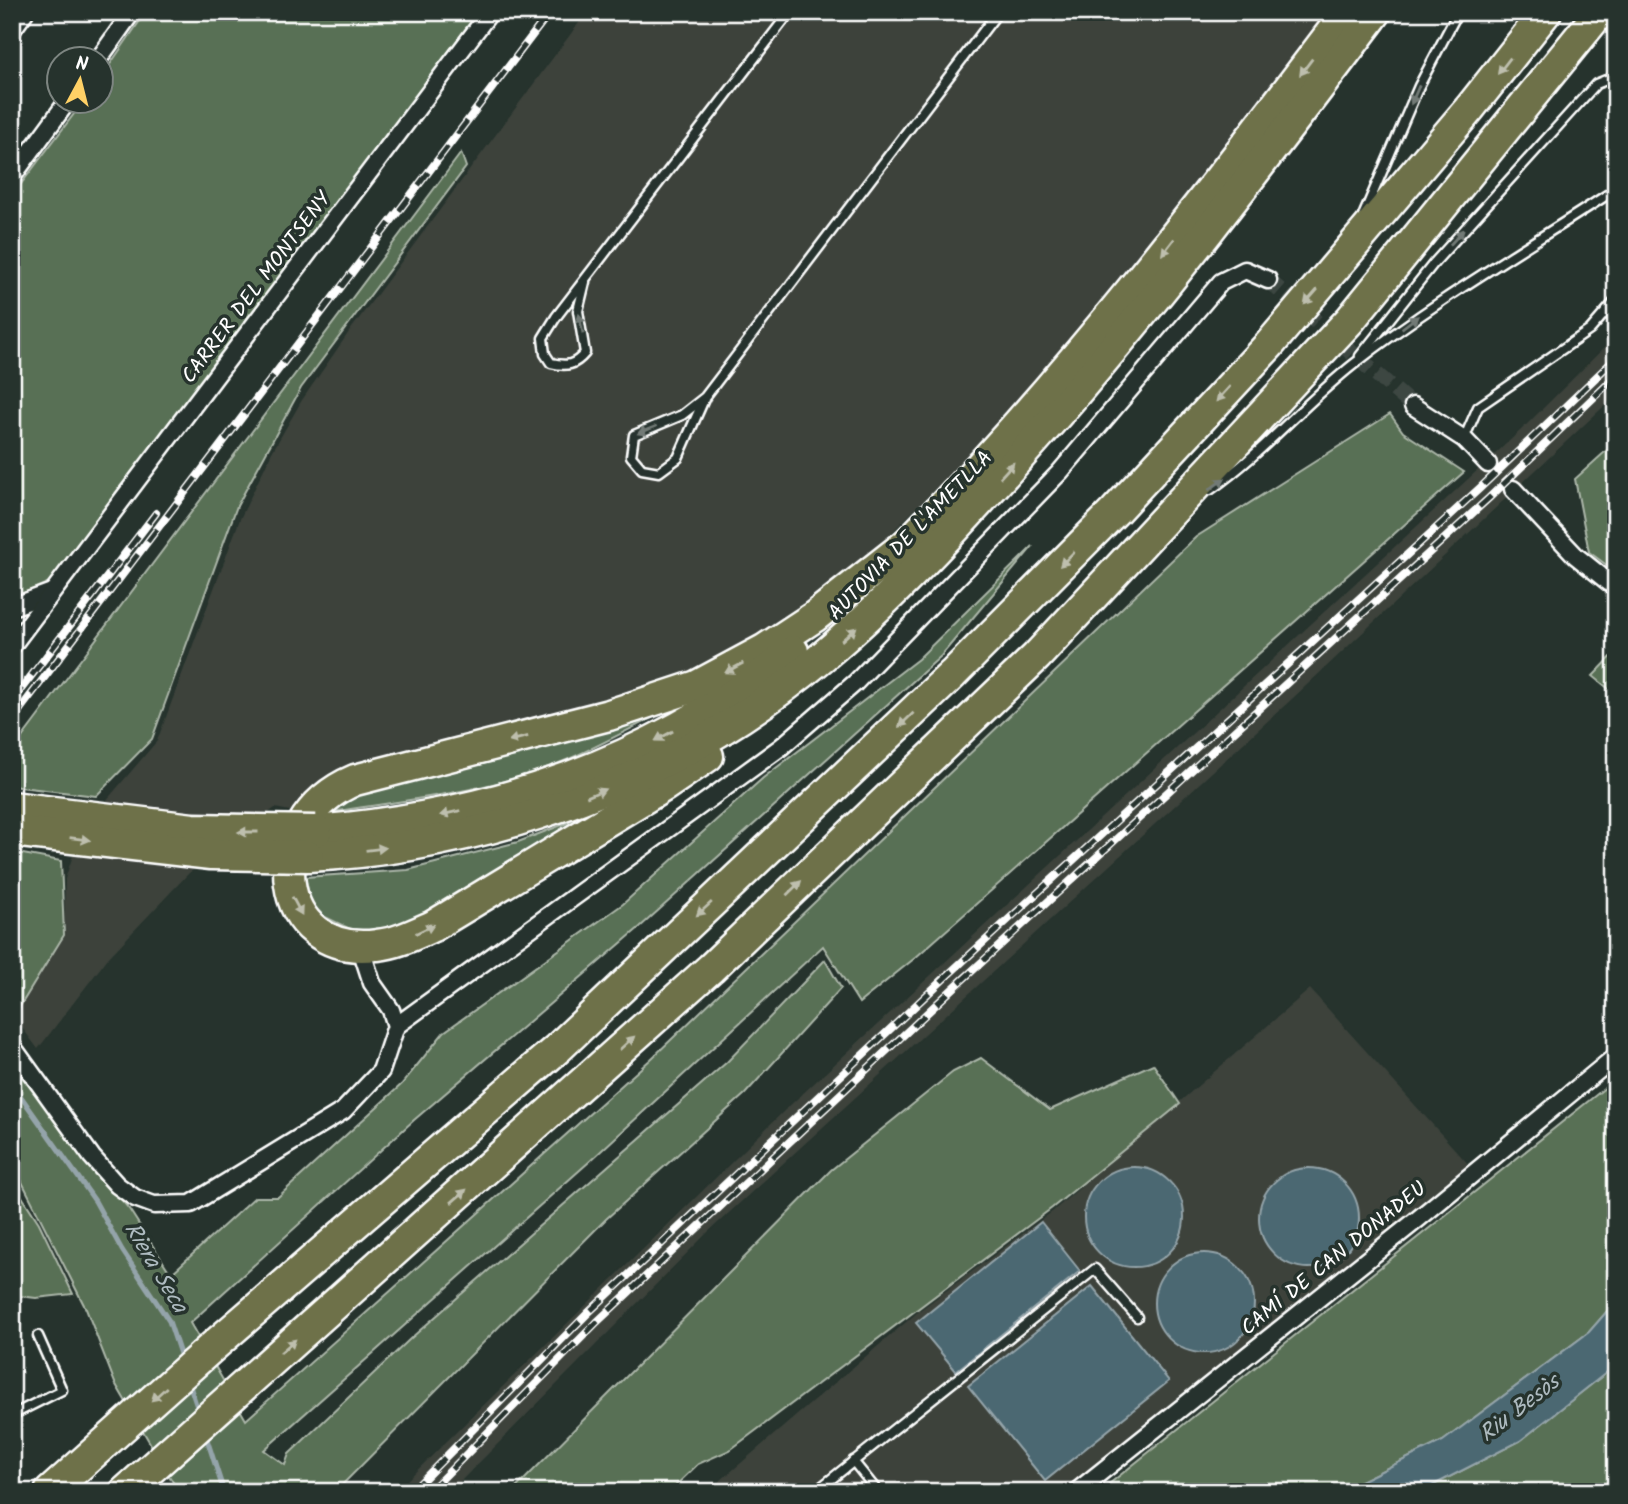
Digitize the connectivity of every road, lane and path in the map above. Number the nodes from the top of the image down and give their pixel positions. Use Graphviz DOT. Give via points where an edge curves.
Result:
graph roads {
  1 [pos="132,12"];
  2 [pos="490,12"];
  3 [pos="790,12"];
  4 [pos="998,12"];
  5 [pos="1347,12"];
  6 [pos="1376,12"];
  7 [pos="1458,12"];
  8 [pos="1546,12"];
  9 [pos="1600,12"];
  10 [pos="108,46"];
  11 [pos="1616,76"];
  12 [pos="57,116"];
  13 [pos="12,177"];
  14 [pos="1616,189"];
  15 [pos="1345,258"];
  16 [pos="1268,280"];
  17 [pos="586,282"];
  18 [pos="1616,300"];
  19 [pos="1352,366"];
  20 [pos="705,397"];
  21 [pos="1413,405"];
  22 [pos="1464,439"];
  23 [pos="1488,464"];
  24 [pos="1513,489"];
  25 [pos="1162,524"];
  26 [pos="908,543"];
  27 [pos="1616,588"];
  28 [pos="57,589"];
  29 [pos="12,607"];
  30 [pos="13,640"];
  31 [pos="821,659"];
  32 [pos="12,807"];
  33 [pos="12,831"];
  34 [pos="312,844"];
  35 [pos="360,946"];
  36 [pos="396,1026"];
  37 [pos="12,1046"];
  38 [pos="1616,1056"];
  39 [pos="1137,1317"];
  40 [pos="38,1336"];
  41 [pos="12,1415"];
  42 [pos="853,1461"];
  43 [pos="126,1491"];
  44 [pos="50,1492"];
  45 [pos="814,1492"];
  46 [pos="878,1492"];
  47 [pos="1076,1492"];
  1 -- 10 [label="street"];
  2 -- 28 [label="street, CARRER DEL MONTSENY"];
  3 -- 17 [label="lane"];
  4 -- 20 [label="lane"];
  5 -- 26 [label="highway, AUTOVIA DE L'AMETLLA, one-way" via="1128,297 1007,439"];
  31 -- 6 [label="highway, one-way" via="954,529 1114,350"];
  7 -- 15 [label="lane, one-way" via="1419,86"];
  8 -- 15 [label="highway, one-way"];
  9 -- 25 [label="highway" via="1350,320"];
  19 -- 11 [label="lane, one-way" via="1434,263 1596,84"];
  12 -- 13 [label="street"];
  19 -- 14 [label="lane, one-way" via="1425,311"];
  15 -- 44 [label="highway, one-way" via="1115,511 906,719 558,1048"];
  16 -- 36 [label="street" via="1244,270 1221,282 1060,472 986,551 855,683 792,738"];
  17 -- 17 [label="lane, one-way" via="543,338 551,363 577,363 585,353 578,311"];
  18 -- 22 [label="lane" via="1590,330 1478,407"];
  25 -- 19 [label="lane, one-way" via="1246,464"];
  20 -- 20 [label="lane, one-way" via="682,415 634,435 631,456 642,469 659,472 678,458"];
  21 -- 22 [label="street"];
  22 -- 23 [label="street"];
  24 -- 27 [label="street" via="1576,556"];
  43 -- 25 [label="highway, one-way" via="710,968 1036,657"];
  26 -- 34 [label="highway, AUTOVIA DE L'AMETLLA, one-way" via="852,600 761,677 659,739 572,777 493,803"];
  26 -- 35 [label="highway, one-way" via="804,624 697,686 610,715 355,780 326,795 307,814 294,838 288,864 291,894 313,927 338,941"];
  28 -- 29 [label="street"];
  28 -- 30 [label="street, CARRER DEL MONTSENY"];
  34 -- 31 [label="highway, one-way" via="412,845 471,833 586,797 697,744"];
  35 -- 31 [label="highway, one-way" via="394,942 433,926 664,786 735,737"];
  34 -- 32 [label="highway, one-way, bridge"];
  33 -- 34 [label="highway, one-way, bridge" via="211,854"];
  35 -- 36 [label="street" via="372,983"];
  36 -- 37 [label="street" via="381,1070 343,1111 191,1204 168,1206 135,1198 117,1185"];
  38 -- 47 [label="street, CAMÍ DE CAN DONADEU"];
  39 -- 42 [label="lane" via="1095,1269"];
  40 -- 41 [label="lane" via="62,1390"];
  42 -- 45 [label="lane"];
  42 -- 46 [label="lane"];
}
